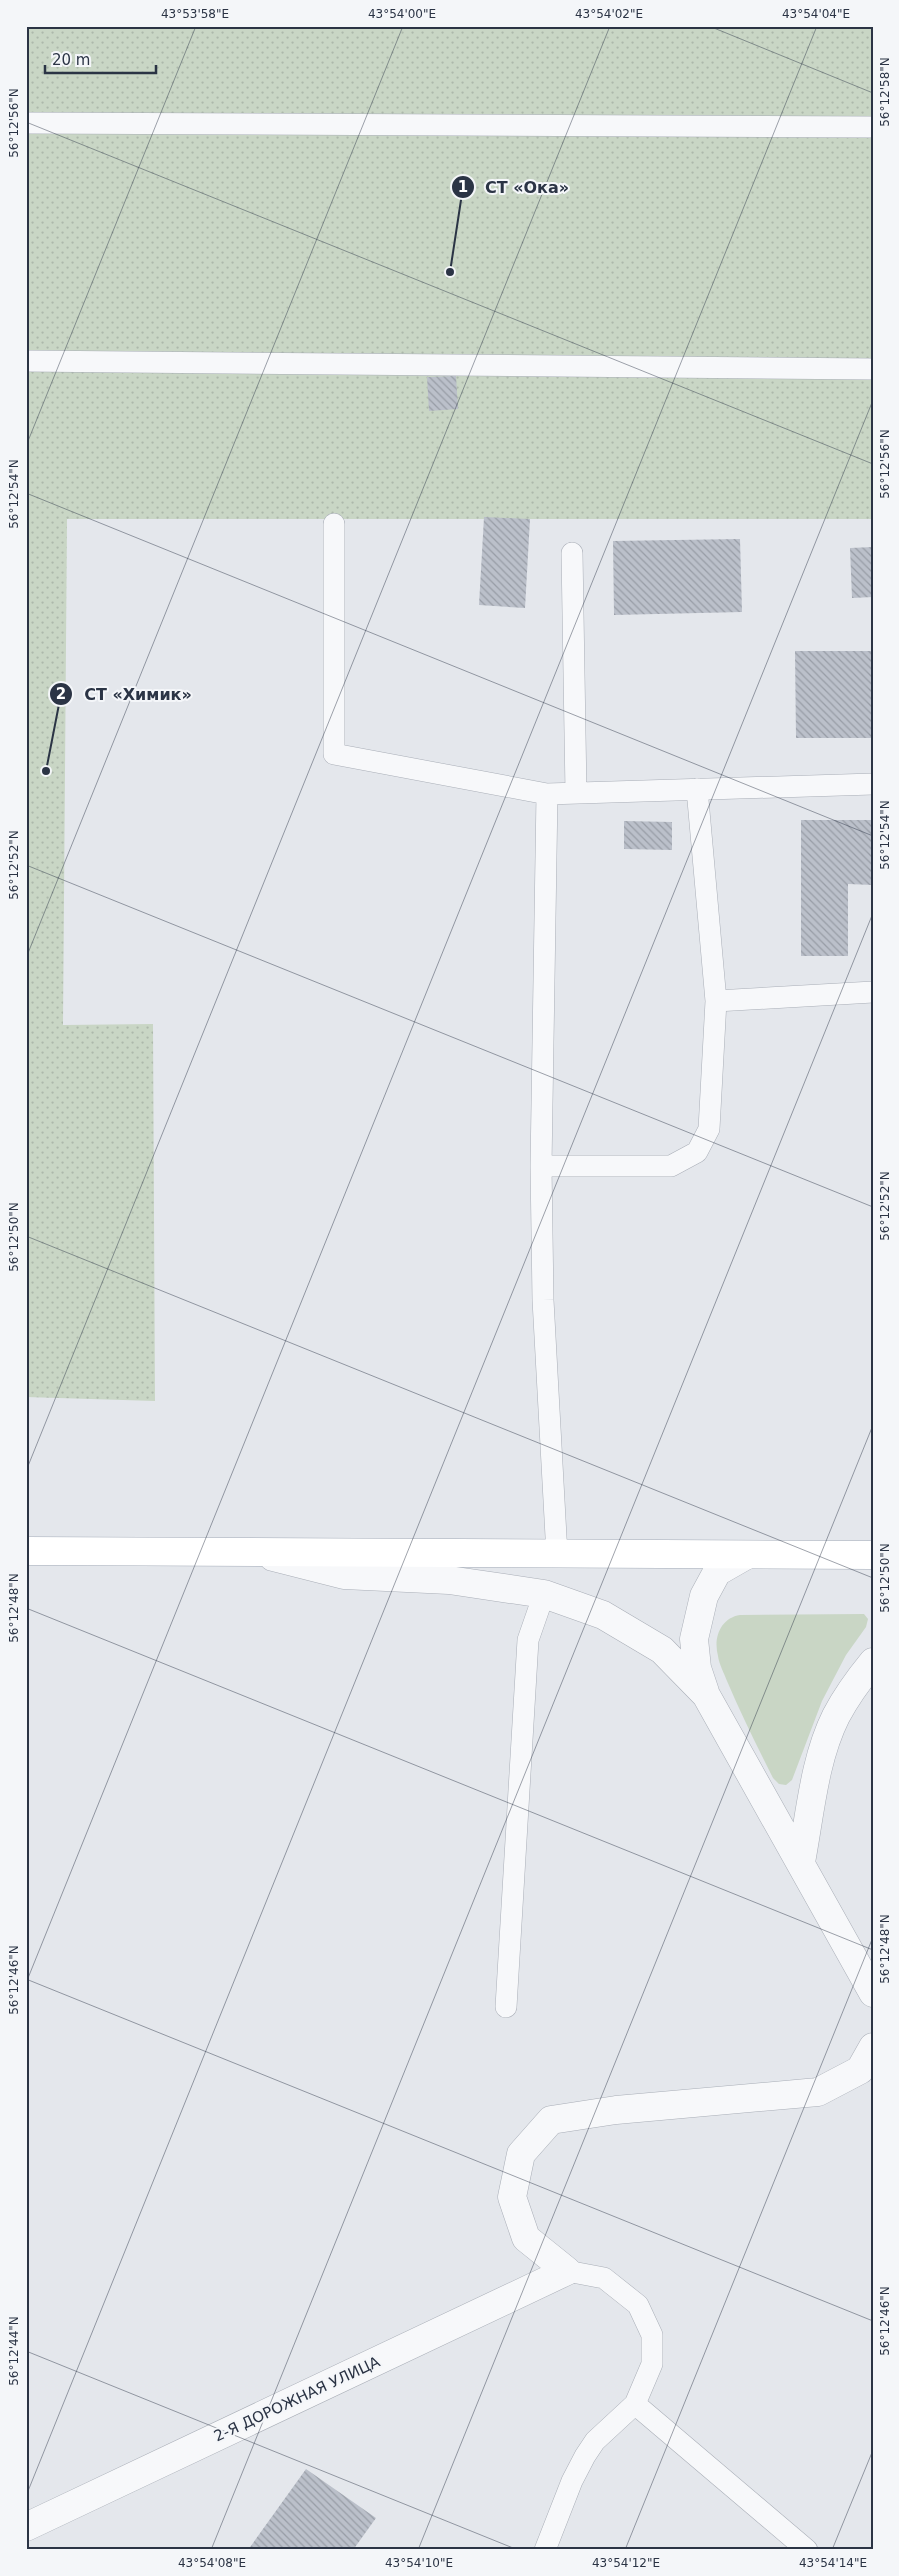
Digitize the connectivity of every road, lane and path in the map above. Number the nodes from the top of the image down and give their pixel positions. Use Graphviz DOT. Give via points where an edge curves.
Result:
graph roads {
  1 [pos="26,123"];
  2 [pos="873,127"];
  3 [pos="26,362"];
  4 [pos="873,369"];
  5 [pos="334,524"];
  6 [pos="572,553"];
  7 [pos="873,784"];
  8 [pos="697,789"];
  9 [pos="576,793"];
  10 [pos="547,794"];
  11 [pos="873,992"];
  12 [pos="716,1001"];
  13 [pos="541,1166"];
  14 [pos="26,1550"];
  15 [pos="257,1553"];
  16 [pos="557,1555"];
  17 [pos="873,1555"];
  18 [pos="745,1556"];
  19 [pos="544,1594"];
  20 [pos="873,1662"];
  21 [pos="706,1695"];
  22 [pos="801,1862"];
  23 [pos="873,1993"];
  24 [pos="506,2008"];
  25 [pos="873,2047"];
  26 [pos="567,2271"];
  27 [pos="635,2404"];
  28 [pos="26,2527"];
  29 [pos="545,2550"];
  30 [pos="807,2550"];
  1 -- 2 [label="lane"];
  3 -- 4 [label="lane"];
  5 -- 10 [label="lane" via="334,754"];
  6 -- 9 [label="lane"];
  7 -- 8 [label="lane"];
  8 -- 9 [label="lane"];
  8 -- 12 [label="lane"];
  9 -- 10 [label="lane"];
  10 -- 13 [label="lane"];
  11 -- 12 [label="lane"];
  12 -- 13 [label="lane" via="709,1129 697,1152 671,1166"];
  13 -- 16 [label="lane" via="543,1300"];
  14 -- 15 [label="main road"];
  15 -- 16 [label="main road"];
  15 -- 19 [label="street" via="344,1575 449,1580"];
  16 -- 18 [label="main road"];
  17 -- 18 [label="main road"];
  18 -- 21 [label="street" via="717,1572 704,1596 694,1639 697,1668"];
  19 -- 21 [label="street" via="603,1615 662,1650"];
  19 -- 24 [label="lane" via="528,1640"];
  20 -- 22 [label="street" via="836,1717 822,1757"];
  21 -- 22 [label="street"];
  22 -- 23 [label="street"];
  25 -- 26 [label="street" via="860,2070 818,2092 616,2110 551,2120 521,2154 512,2197 526,2238"];
  26 -- 27 [label="lane" via="604,2278 638,2306 652,2335 652,2364"];
  26 -- 28 [label="street, 2-Я ДОРОЖНАЯ УЛИЦА"];
  27 -- 29 [label="lane" via="595,2440 585,2456"];
  27 -- 30 [label="lane"];
}
